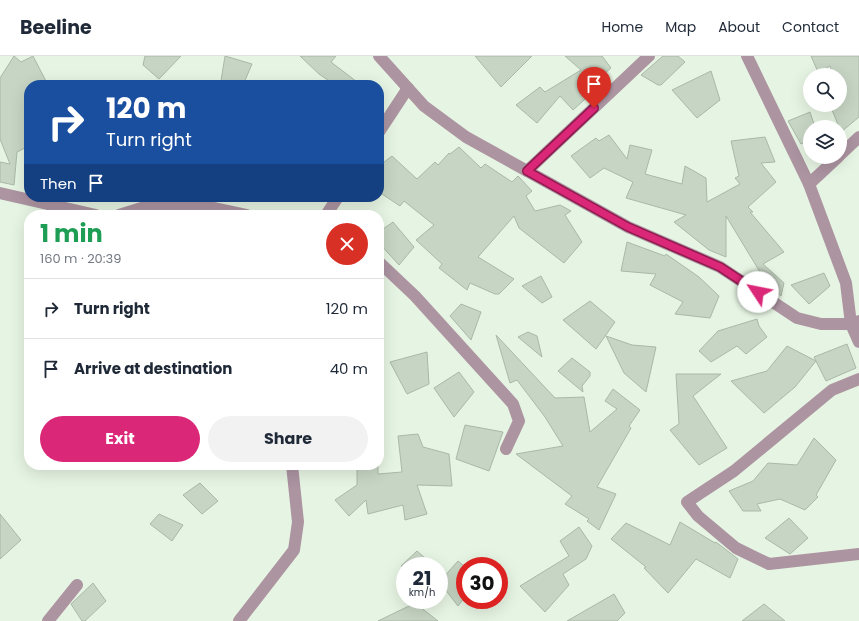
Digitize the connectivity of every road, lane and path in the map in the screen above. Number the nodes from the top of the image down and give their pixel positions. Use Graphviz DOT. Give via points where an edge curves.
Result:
graph roads {
  1 [pos="379,56"];
  2 [pos="649,56"];
  3 [pos="747,56"];
  4 [pos="408,88"];
  5 [pos="384,124"];
  6 [pos="859,137"];
  7 [pos="847,148"];
  8 [pos="830,164"];
  9 [pos="527,171"];
  10 [pos="809,184"];
  11 [pos="0,192"];
  12 [pos="24,198"];
  13 [pos="42,202"];
  14 [pos="75,210"];
  15 [pos="135,210"];
  16 [pos="224,210"];
  17 [pos="384,267"];
  18 [pos="855,322"];
  19 [pos="859,342"];
  20 [pos="859,379"];
  21 [pos="506,449"];
  22 [pos="293,470"];
  23 [pos="859,554"];
  24 [pos="77,585"];
  25 [pos="48,621"];
  26 [pos="239,621"];
  1 -- 4 [label="street"];
  2 -- 9 [label="street"];
  3 -- 10 [label="street"];
  4 -- 5 [label="street"];
  4 -- 9 [label="street" via="424,106 466,138"];
  6 -- 7 [label="street"];
  8 -- 10 [label="street"];
  9 -- 18 [label="street" via="628,227 720,267 797,318 821,324"];
  10 -- 18 [label="street" via="846,283"];
  11 -- 12 [label="street"];
  13 -- 14 [label="street"];
  15 -- 16 [label="street" via="151,205 196,204"];
  17 -- 21 [label="street" via="415,296 513,404 519,421"];
  18 -- 19 [label="street"];
  20 -- 23 [label="street" via="832,390 734,471 687,502 698,516 736,548 769,564"];
  22 -- 26 [label="street" via="298,522 294,550"];
  24 -- 25 [label="street"];
}
